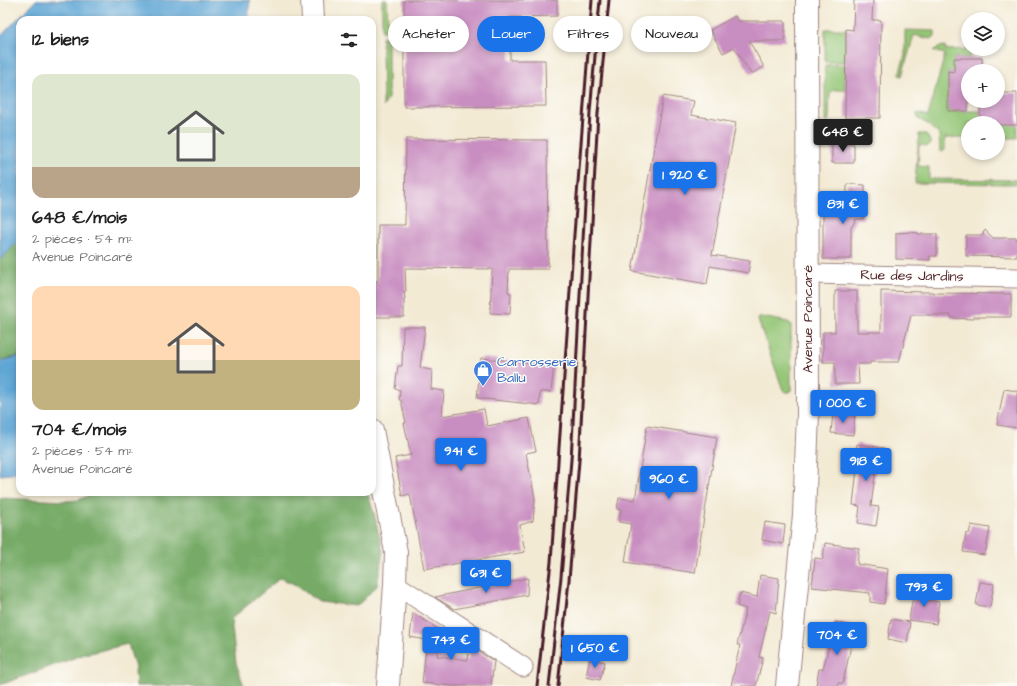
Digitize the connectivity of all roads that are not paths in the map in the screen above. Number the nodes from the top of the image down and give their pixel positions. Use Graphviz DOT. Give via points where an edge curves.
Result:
graph roads {
  1 [pos="312,0"];
  2 [pos="808,0"];
  3 [pos="313,16"];
  4 [pos="808,274"];
  5 [pos="1017,278"];
  6 [pos="376,450"];
  7 [pos="395,584"];
  8 [pos="523,668"];
  9 [pos="388,686"];
  10 [pos="787,686"];
  1 -- 3 [label="main road"];
  2 -- 4 [label="main road, Avenue Poincaré"];
  4 -- 5 [label="street, Rue des Jardins"];
  4 -- 10 [label="main road, Avenue Poincaré" via="804,515"];
  6 -- 7 [label="main road" via="396,552"];
  7 -- 8 [label="street"];
  7 -- 9 [label="main road"];
}
